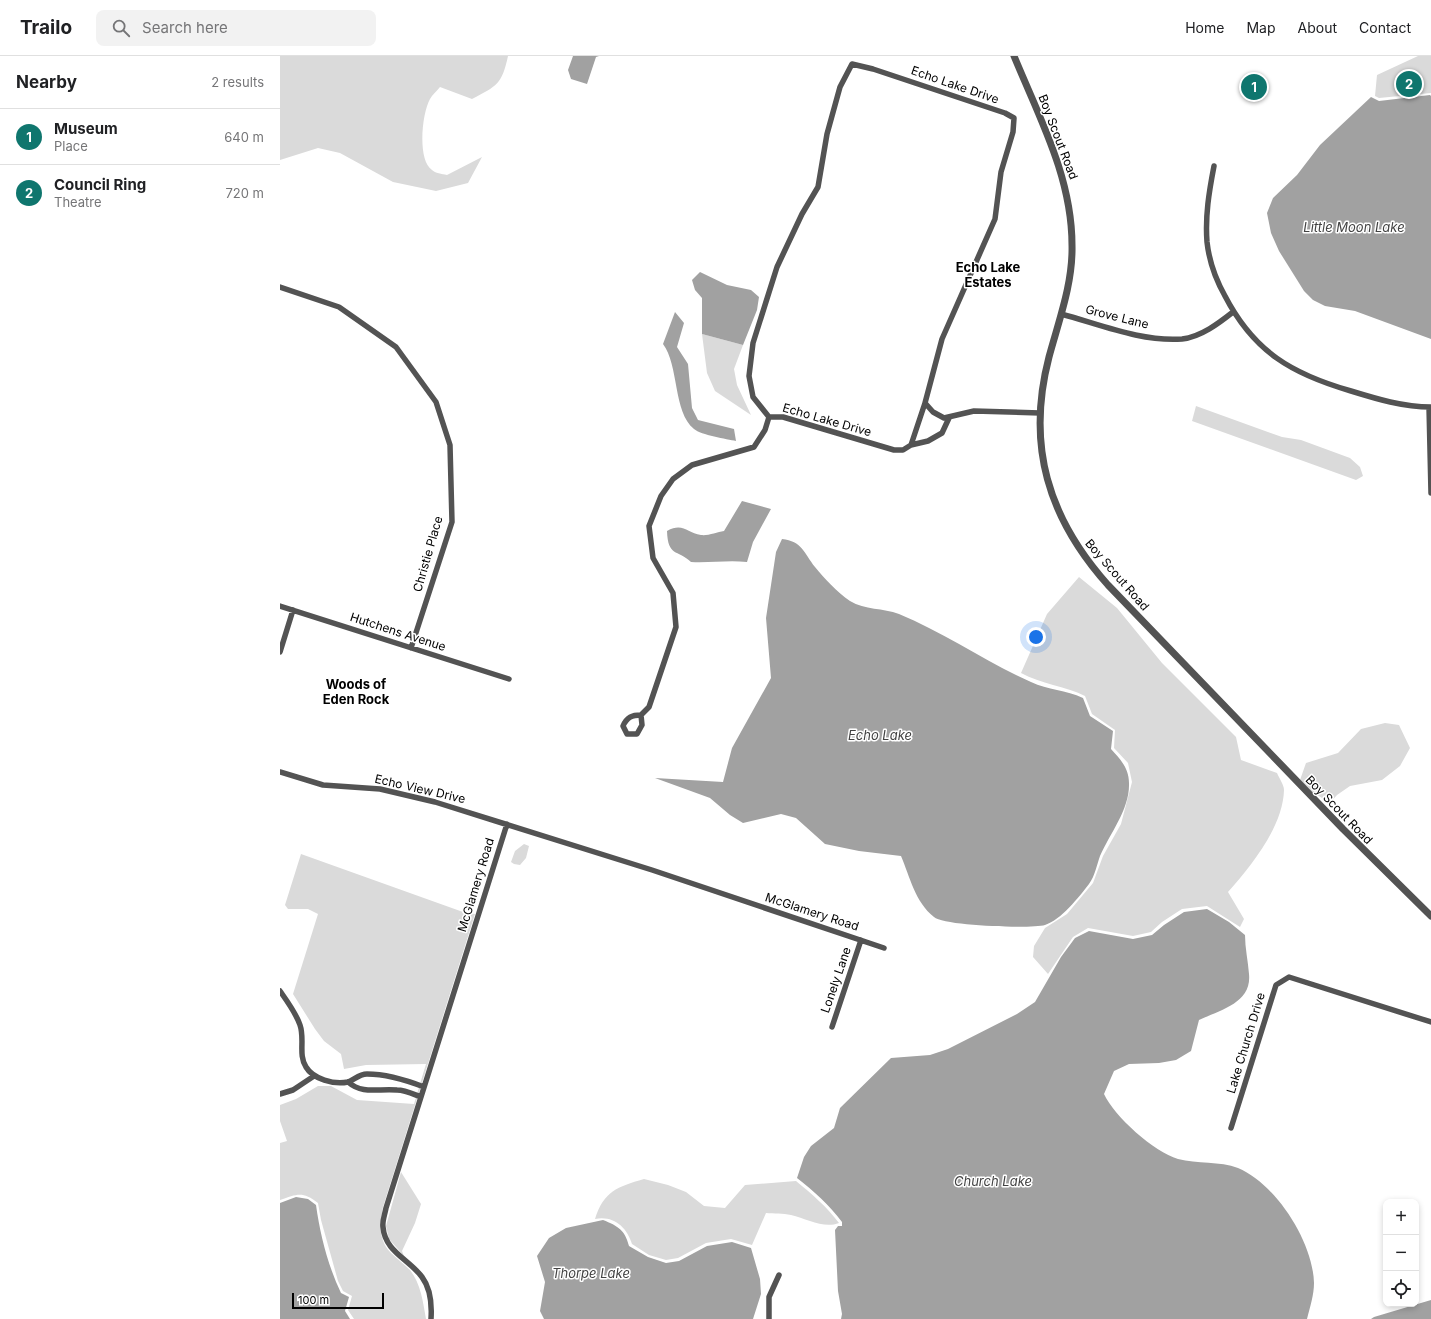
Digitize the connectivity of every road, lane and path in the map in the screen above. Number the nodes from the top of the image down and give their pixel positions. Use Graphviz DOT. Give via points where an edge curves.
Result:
graph roads {
  1 [pos="1014,56"];
  2 [pos="1214,166"];
  3 [pos="280,287"];
  4 [pos="1233,312"];
  5 [pos="1061,314"];
  6 [pos="925,403"];
  7 [pos="1430,407"];
  8 [pos="1040,413"];
  9 [pos="770,417"];
  10 [pos="949,418"];
  11 [pos="910,445"];
  12 [pos="1431,493"];
  13 [pos="280,606"];
  14 [pos="294,610"];
  15 [pos="411,648"];
  16 [pos="280,652"];
  17 [pos="509,679"];
  18 [pos="641,715"];
  19 [pos="280,772"];
  20 [pos="507,824"];
  21 [pos="1431,916"];
  22 [pos="861,940"];
  23 [pos="884,948"];
  24 [pos="280,991"];
  25 [pos="1431,1022"];
  26 [pos="832,1027"];
  27 [pos="314,1076"];
  28 [pos="348,1082"];
  29 [pos="424,1087"];
  30 [pos="280,1094"];
  31 [pos="421,1097"];
  32 [pos="1232,1128"];
  33 [pos="779,1275"];
  34 [pos="431,1319"];
  35 [pos="769,1319"];
  1 -- 5 [label="street, Boy Scout Road" via="1057,160 1068,199 1072,258"];
  2 -- 4 [label="street" via="1207,206 1207,243 1217,280"];
  3 -- 15 [label="street, Christie Place" via="339,307 396,347 436,402 450,445 452,522"];
  4 -- 5 [label="street, Grove Lane" via="1218,324 1182,339 1141,336"];
  4 -- 7 [label="street" via="1249,335 1293,369 1327,385 1395,404"];
  5 -- 8 [label="street, Boy Scout Road" via="1044,381"];
  6 -- 9 [label="street, Echo Lake Drive" via="942,339 995,219 1001,172 1013,132 1014,118 880,71 852,64 840,87 827,134 818,187 777,267 753,343 749,376 753,397"];
  6 -- 10 [label="street" via="937,415"];
  6 -- 11 [label="street, Echo Lake Drive"];
  7 -- 12 [label="street"];
  8 -- 10 [label="street" via="974,412"];
  8 -- 21 [label="street, Boy Scout Road" via="1042,452 1051,493 1069,534 1091,565 1134,613 1343,829"];
  9 -- 11 [label="street, Echo Lake Drive" via="783,417 886,448 903,450"];
  9 -- 18 [label="street" via="754,446 692,465 673,479 661,496 649,526 653,558 673,593 676,627 649,707"];
  10 -- 11 [label="street, Echo Lake Drive" via="942,433 928,441"];
  13 -- 14 [label="street, Hutchens Avenue"];
  14 -- 15 [label="street, Hutchens Avenue"];
  14 -- 16 [label="street"];
  15 -- 17 [label="street, Hutchens Avenue"];
  19 -- 20 [label="street, Echo View Drive" via="323,784 380,789 422,798"];
  20 -- 22 [label="street, McGlamery Road"];
  20 -- 29 [label="street, McGlamery Road"];
  22 -- 23 [label="street, McGlamery Road"];
  22 -- 26 [label="street, Lonely Lane"];
  24 -- 27 [label="street" via="301,1026 305,1066"];
  25 -- 32 [label="street, Lake Church Drive" via="1289,977 1276,985"];
  27 -- 28 [label="street" via="323,1080"];
  27 -- 30 [label="street" via="292,1090"];
  28 -- 29 [label="street" via="365,1074 378,1074"];
  28 -- 31 [label="street" via="366,1091 398,1090"];
  29 -- 31 [label="street, McGlamery Road"];
  31 -- 34 [label="street, McGlamery Road" via="386,1208 383,1226 386,1240 393,1250 422,1277 429,1290"];
  33 -- 35 [label="street" via="769,1297"];
}
